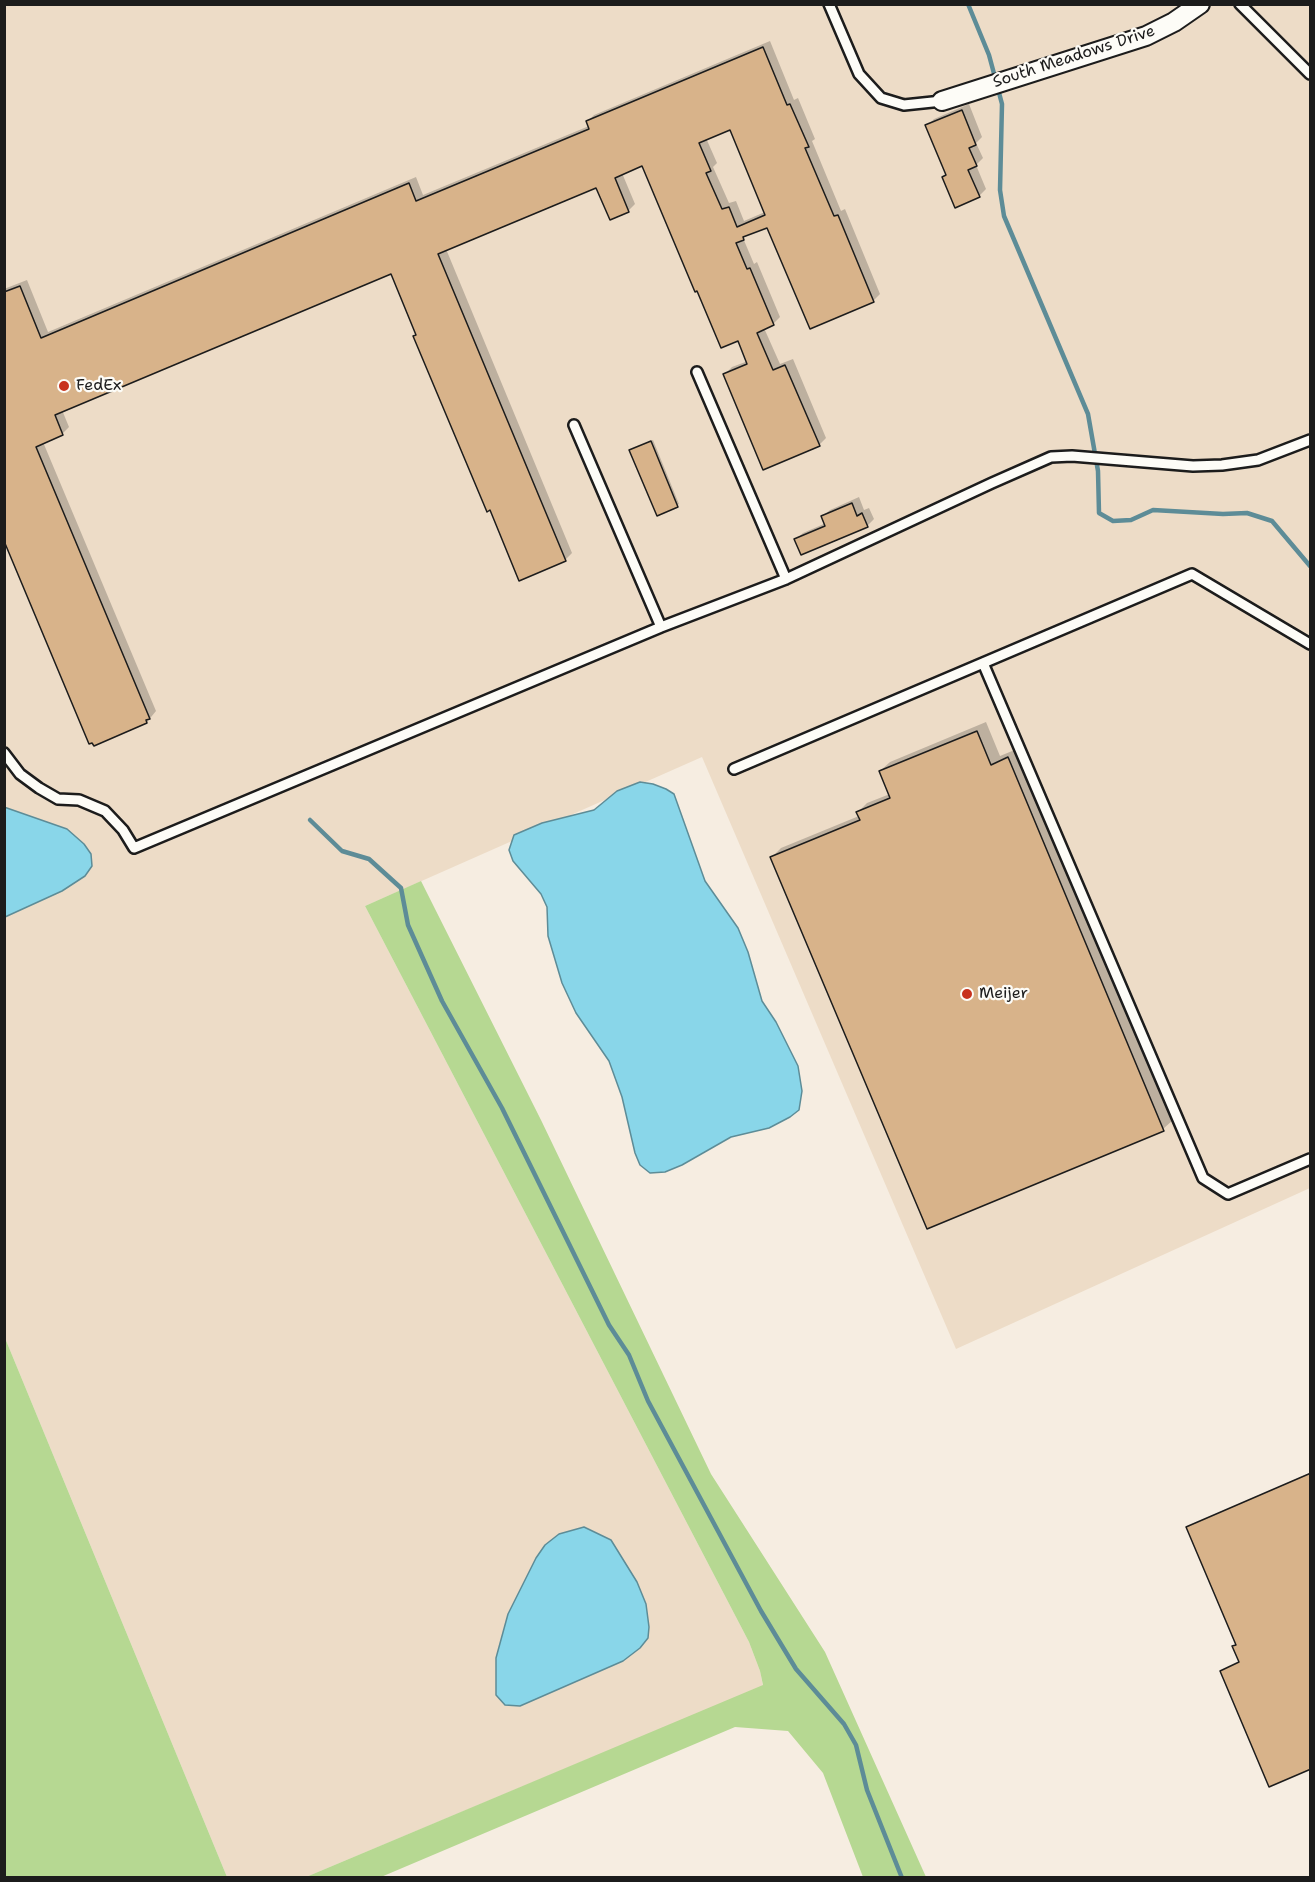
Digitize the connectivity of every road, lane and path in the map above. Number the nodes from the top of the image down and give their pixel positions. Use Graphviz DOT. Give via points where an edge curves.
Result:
graph roads {
  1 [pos="829,4"];
  2 [pos="1200,4"];
  3 [pos="1240,4"];
  4 [pos="1311,74"];
  5 [pos="942,101"];
  6 [pos="697,372"];
  7 [pos="574,425"];
  8 [pos="1311,440"];
  9 [pos="786,579"];
  10 [pos="661,627"];
  11 [pos="1311,644"];
  12 [pos="983,663"];
  13 [pos="4,753"];
  14 [pos="734,769"];
  15 [pos="1311,1159"];
  1 -- 5 [label="lane" via="859,74 881,98 904,105"];
  2 -- 5 [label="street, South Meadows Drive" via="1146,36"];
  3 -- 4 [label="lane"];
  6 -- 9 [label="lane"];
  7 -- 10 [label="lane"];
  8 -- 9 [label="lane" via="1258,460 1222,465 1051,458"];
  9 -- 10 [label="lane"];
  10 -- 13 [label="lane" via="134,848 105,811 79,800 58,799 20,774"];
  11 -- 12 [label="lane" via="1192,574"];
  12 -- 14 [label="lane"];
  12 -- 15 [label="lane" via="1203,1178 1228,1194"];
}
